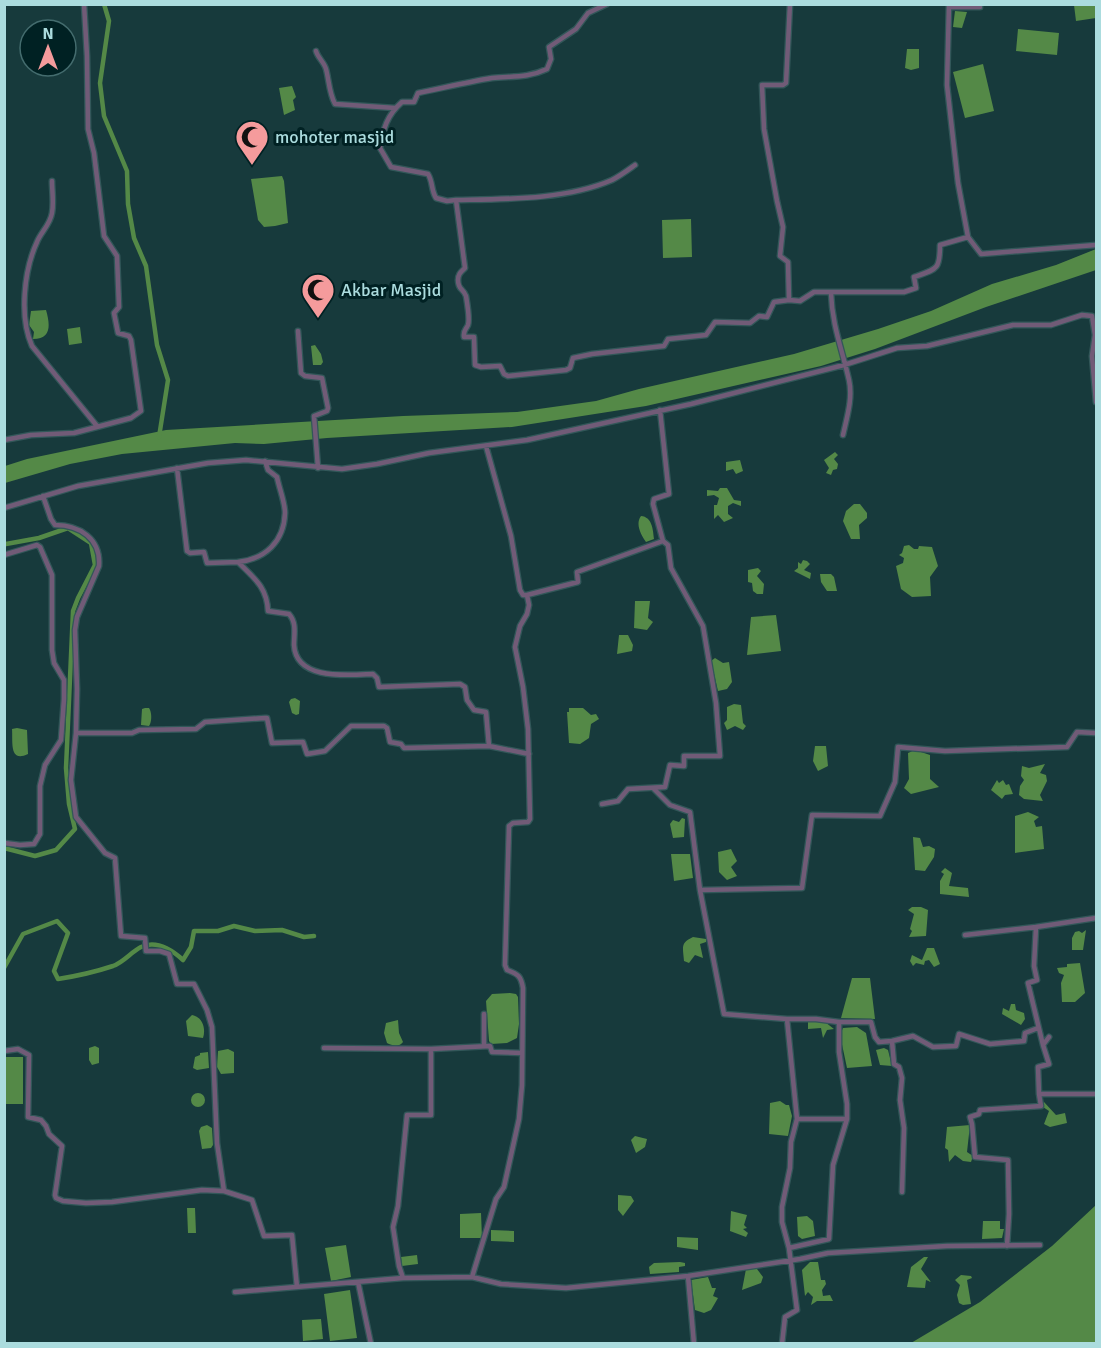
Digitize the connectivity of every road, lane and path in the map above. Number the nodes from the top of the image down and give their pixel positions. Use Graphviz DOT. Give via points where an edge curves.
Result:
graph roads {
  1 [pos="84,4"];
  2 [pos="606,4"];
  3 [pos="790,4"];
  4 [pos="949,6"];
  5 [pos="980,7"];
  6 [pos="316,51"];
  7 [pos="395,108"];
  8 [pos="635,165"];
  9 [pos="52,181"];
  10 [pos="456,200"];
  11 [pos="968,237"];
  12 [pos="1096,245"];
  13 [pos="831,293"];
  14 [pos="789,300"];
  15 [pos="1094,316"];
  16 [pos="298,331"];
  17 [pos="844,363"];
  18 [pos="1096,402"];
  19 [pos="660,410"];
  20 [pos="97,426"];
  21 [pos="843,435"];
  22 [pos="4,440"];
  23 [pos="486,446"];
  24 [pos="266,462"];
  25 [pos="177,468"];
  26 [pos="318,468"];
  27 [pos="44,496"];
  28 [pos="4,508"];
  29 [pos="663,542"];
  30 [pos="4,555"];
  31 [pos="238,562"];
  32 [pos="527,595"];
  33 [pos="76,733"];
  34 [pos="1096,734"];
  35 [pos="489,746"];
  36 [pos="529,754"];
  37 [pos="654,789"];
  38 [pos="602,804"];
  39 [pos="4,843"];
  40 [pos="700,890"];
  41 [pos="1096,918"];
  42 [pos="1036,927"];
  43 [pos="965,935"];
  44 [pos="484,1014"];
  45 [pos="787,1019"];
  46 [pos="839,1022"];
  47 [pos="1038,1028"];
  48 [pos="1049,1037"];
  49 [pos="892,1041"];
  50 [pos="1043,1045"];
  51 [pos="484,1046"];
  52 [pos="324,1048"];
  53 [pos="431,1049"];
  54 [pos="4,1051"];
  55 [pos="522,1053"];
  56 [pos="1039,1094"];
  57 [pos="1096,1094"];
  58 [pos="797,1119"];
  59 [pos="847,1119"];
  60 [pos="224,1191"];
  61 [pos="902,1192"];
  62 [pos="1040,1245"];
  63 [pos="1007,1246"];
  64 [pos="789,1248"];
  65 [pos="790,1261"];
  66 [pos="688,1276"];
  67 [pos="472,1277"];
  68 [pos="403,1278"];
  69 [pos="358,1282"];
  70 [pos="297,1287"];
  71 [pos="235,1292"];
  72 [pos="371,1344"];
  73 [pos="694,1344"];
  74 [pos="782,1344"];
  1 -- 20 [label="street" via="88,129 104,236 117,256 119,307 114,313 115,321 118,333 130,337 141,405 136,416"];
  2 -- 7 [label="street" via="588,13 576,29 549,47 551,59 547,69 533,76 510,76 418,93 414,102 402,102"];
  3 -- 14 [label="street" via="786,83 762,85 764,129 783,227 780,256 788,262"];
  4 -- 5 [label="street"];
  4 -- 11 [label="street" via="947,85"];
  6 -- 7 [label="street" via="325,65 334,104"];
  7 -- 10 [label="street" via="383,131 380,148 384,158 391,167 428,174 436,198"];
  8 -- 10 [label="street" via="612,180 576,191"];
  9 -- 20 [label="street" via="51,216 36,243 25,280 29,341"];
  10 -- 14 [label="street" via="465,268 458,281 466,296 468,318 464,338 474,337 476,365 500,366 504,374 566,370 573,358 664,346 668,339 706,335 715,322 750,323 759,316 767,316 774,302"];
  11 -- 12 [label="street" via="981,254"];
  11 -- 13 [label="street" via="940,245 940,264 935,270 914,277 916,288 904,292"];
  13 -- 14 [label="street" via="814,292 800,301"];
  13 -- 17 [label="street" via="832,315"];
  15 -- 17 [label="street" via="1082,315 1051,325 1013,325 927,346 897,348"];
  15 -- 18 [label="street"];
  16 -- 26 [label="street" via="302,375 324,380 328,410 314,416"];
  17 -- 19 [label="street"];
  17 -- 21 [label="street" via="849,381 849,414"];
  19 -- 23 [label="street"];
  19 -- 29 [label="street" via="669,494 654,499 653,504"];
  20 -- 22 [label="street" via="74,433"];
  23 -- 26 [label="street" via="342,469"];
  23 -- 32 [label="street" via="514,546 521,593"];
  24 -- 25 [label="street" via="235,460"];
  24 -- 26 [label="street"];
  24 -- 31 [label="street" via="268,470 277,477 284,506 281,533 277,543 257,559"];
  25 -- 27 [label="street"];
  25 -- 31 [label="street" via="186,550 204,552 207,563"];
  27 -- 28 [label="street"];
  27 -- 33 [label="street" via="55,525 87,533 99,558 76,617"];
  29 -- 32 [label="street" via="577,572 578,582"];
  29 -- 37 [label="street" via="668,545 671,567 703,626 720,756 684,756 684,766 670,765 665,787"];
  30 -- 39 [label="street" via="40,547 50,570 54,663 64,680 61,740 45,765 40,786 40,834 34,844"];
  31 -- 35 [label="street" via="266,593 268,611 289,614 293,619 294,648 298,658 309,667 332,675 373,674 379,687 460,684 474,710 486,712"];
  32 -- 36 [label="street" via="527,614 515,647"];
  33 -- 35 [label="street" via="196,729 205,722 267,718 272,743 303,742 307,754 325,751 351,726 386,727 390,742 404,748"];
  33 -- 60 [label="street" via="71,780 76,817 105,853 115,858 121,936 145,938 146,951 169,954 177,984 194,984 207,1010 212,1027 217,1143"];
  34 -- 40 [label="street" via="1077,732 1067,747 945,751 898,747 895,782 880,816 812,815 802,888"];
  35 -- 36 [label="street"];
  36 -- 55 [label="street" via="530,819 509,826 505,914 505,965 518,975 523,988"];
  37 -- 38 [label="street" via="628,789 618,801"];
  37 -- 40 [label="street" via="670,805 690,812"];
  40 -- 45 [label="street" via="724,1014"];
  41 -- 42 [label="street"];
  42 -- 43 [label="street"];
  42 -- 47 [label="street" via="1037,981 1028,983"];
  44 -- 51 [label="street"];
  45 -- 46 [label="street"];
  45 -- 58 [label="street"];
  46 -- 49 [label="street" via="872,1022 879,1042"];
  46 -- 59 [label="street" via="838,1053"];
  47 -- 49 [label="street" via="1025,1032 1024,1041 990,1044 959,1034 956,1046 933,1047 914,1036"];
  47 -- 50 [label="street"];
  48 -- 50 [label="street"];
  49 -- 61 [label="street" via="894,1064 902,1078"];
  50 -- 56 [label="street" via="1049,1064 1038,1067"];
  51 -- 53 [label="street"];
  51 -- 55 [label="street" via="490,1046 492,1052"];
  52 -- 53 [label="street"];
  53 -- 68 [label="street" via="431,1115 407,1115 393,1227"];
  54 -- 60 [label="street" via="18,1050 29,1055 28,1117 40,1120 62,1146 56,1198 112,1202 202,1190"];
  55 -- 67 [label="street" via="514,1147"];
  56 -- 57 [label="street"];
  56 -- 63 [label="street" via="1041,1106 980,1110 970,1117 975,1157 1008,1160"];
  58 -- 59 [label="street"];
  58 -- 64 [label="street" via="782,1207"];
  59 -- 64 [label="street" via="833,1165 830,1239"];
  60 -- 70 [label="street" via="252,1200 264,1236 292,1235"];
  62 -- 63 [label="street"];
  63 -- 65 [label="street" via="828,1252"];
  64 -- 65 [label="street"];
  65 -- 66 [label="street"];
  65 -- 74 [label="street" via="797,1310 785,1317"];
  66 -- 67 [label="street" via="566,1287 501,1284"];
  66 -- 73 [label="street"];
  67 -- 68 [label="street"];
  68 -- 69 [label="street"];
  69 -- 70 [label="street"];
  69 -- 72 [label="street"];
  70 -- 71 [label="street"];
}
